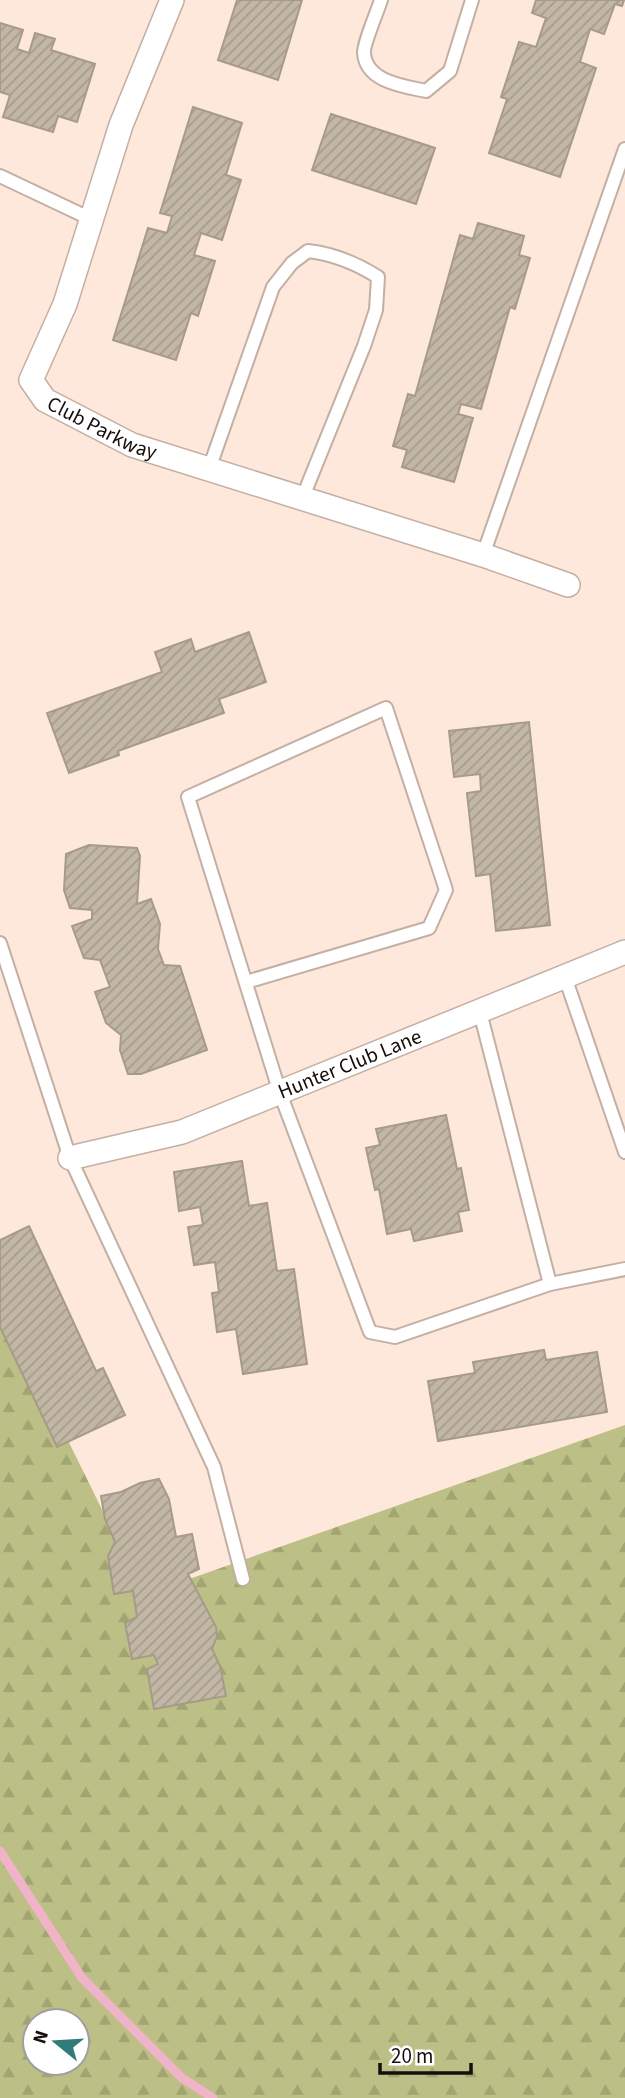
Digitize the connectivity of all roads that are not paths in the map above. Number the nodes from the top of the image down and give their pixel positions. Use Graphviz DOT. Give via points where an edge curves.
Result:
graph roads {
  1 [pos="172,0"];
  2 [pos="381,0"];
  3 [pos="472,0"];
  4 [pos="625,149"];
  5 [pos="0,176"];
  6 [pos="91,219"];
  7 [pos="209,469"];
  8 [pos="302,499"];
  9 [pos="483,555"];
  10 [pos="568,585"];
  11 [pos="0,943"];
  12 [pos="625,952"];
  13 [pos="565,977"];
  14 [pos="246,982"];
  15 [pos="480,1012"];
  16 [pos="280,1093"];
  17 [pos="625,1152"];
  18 [pos="70,1158"];
  19 [pos="625,1269"];
  20 [pos="550,1283"];
  21 [pos="243,1578"];
  1 -- 6 [label="street, Club Parkway" via="121,125"];
  2 -- 3 [label="lane" via="363,52 370,71 392,83 426,91 450,71"];
  4 -- 9 [label="lane"];
  5 -- 6 [label="lane"];
  6 -- 7 [label="street, Club Parkway" via="65,304 31,380 45,400 132,445"];
  7 -- 8 [label="street, Club Parkway"];
  7 -- 8 [label="lane" via="273,287 308,251 328,253 378,277 376,310"];
  8 -- 9 [label="street, Club Parkway"];
  9 -- 10 [label="street, Club Parkway"];
  11 -- 18 [label="lane"];
  12 -- 13 [label="street, Hunter Club Lane"];
  13 -- 15 [label="street, Hunter Club Lane"];
  13 -- 17 [label="lane"];
  14 -- 14 [label="lane" via="429,928 446,890 386,708 188,797"];
  14 -- 16 [label="lane"];
  15 -- 16 [label="street, Hunter Club Lane"];
  15 -- 20 [label="lane"];
  16 -- 18 [label="street, Hunter Club Lane" via="182,1132"];
  16 -- 20 [label="lane" via="370,1332 395,1337"];
  18 -- 21 [label="lane" via="214,1467"];
  19 -- 20 [label="lane"];
}
